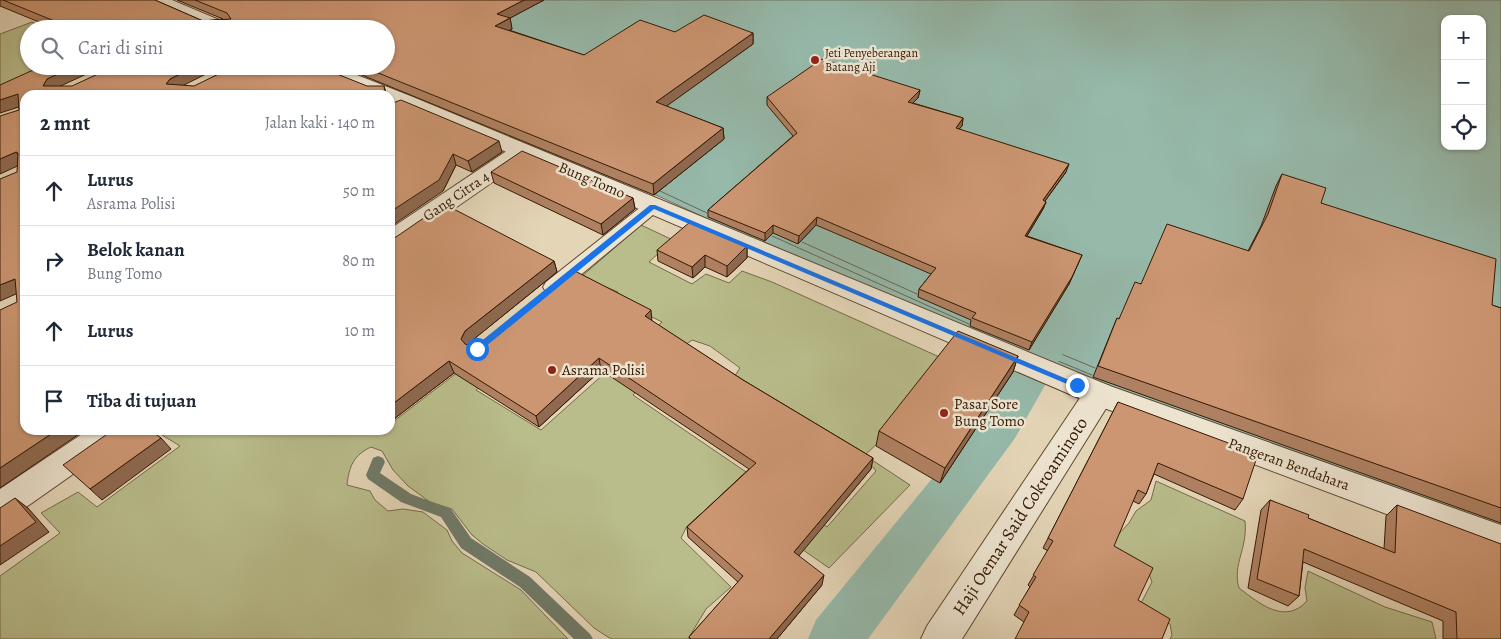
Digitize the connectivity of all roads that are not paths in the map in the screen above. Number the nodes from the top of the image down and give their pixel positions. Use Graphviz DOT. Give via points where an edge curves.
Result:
graph roads {
  1 [pos="157,0"];
  2 [pos="199,20"];
  3 [pos="335,75"];
  4 [pos="366,90"];
  5 [pos="398,105"];
  6 [pos="522,151"];
  7 [pos="653,206"];
  8 [pos="395,238"];
  9 [pos="538,299"];
  10 [pos="1005,356"];
  11 [pos="1088,389"];
  12 [pos="105,435"];
  13 [pos="0,506"];
  14 [pos="1501,541"];
  15 [pos="940,639"];
  1 -- 2 [label="street"];
  3 -- 4 [label="street, Bung Tomo"];
  5 -- 6 [label="street, Bung Tomo"];
  6 -- 7 [label="street, Bung Tomo"];
  6 -- 8 [label="street, Gang Citra 4"];
  7 -- 9 [label="lane"];
  7 -- 10 [label="street, Bung Tomo"];
  10 -- 11 [label="street, Pangeran Bendahara"];
  11 -- 14 [label="street, Pangeran Bendahara"];
  11 -- 15 [label="street, Haji Oemar Said Cokroaminoto"];
  12 -- 13 [label="street"];
}
